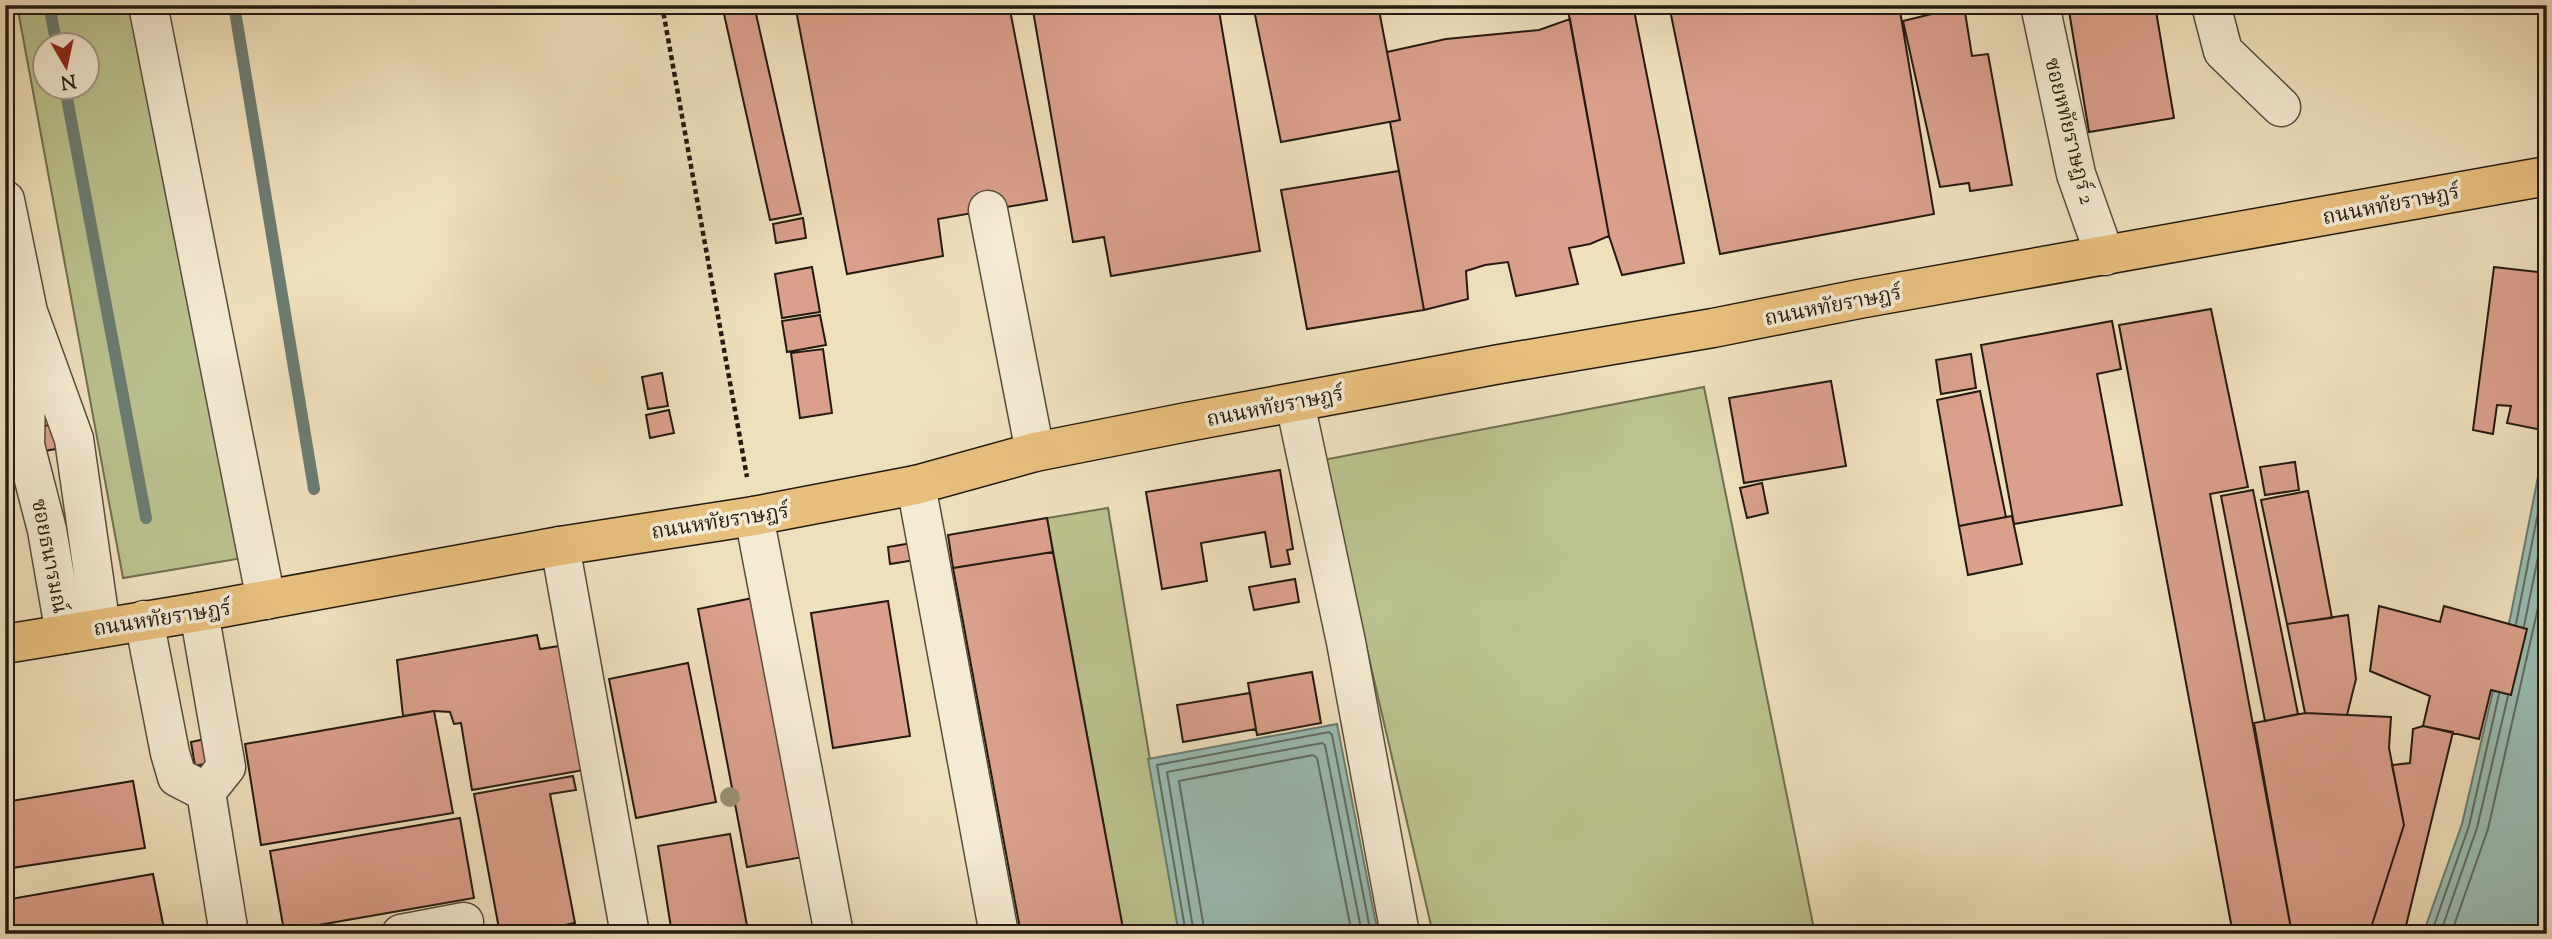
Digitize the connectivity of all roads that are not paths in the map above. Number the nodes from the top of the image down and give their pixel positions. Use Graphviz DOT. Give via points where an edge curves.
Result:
graph roads {
  1 [pos="148,5"];
  2 [pos="2040,5"];
  3 [pos="2211,5"];
  4 [pos="2281,107"];
  5 [pos="2547,176"];
  6 [pos="5,200"];
  7 [pos="988,210"];
  8 [pos="2105,256"];
  9 [pos="19,299"];
  10 [pos="1295,402"];
  11 [pos="1035,452"];
  12 [pos="916,485"];
  13 [pos="754,516"];
  14 [pos="560,546"];
  15 [pos="266,600"];
  16 [pos="199,612"];
  17 [pos="145,620"];
  18 [pos="83,631"];
  19 [pos="5,644"];
  20 [pos="206,792"];
  21 [pos="464,922"];
  22 [pos="229,934"];
  23 [pos="401,934"];
  24 [pos="630,934"];
  25 [pos="834,934"];
  26 [pos="999,934"];
  27 [pos="1400,934"];
  1 -- 15 [label="street"];
  2 -- 8 [label="street, ซอยหทัยราษฎร์ 2" via="2076,174"];
  3 -- 4 [label="street" via="2223,51"];
  5 -- 8 [label="main road, ถนนหทัยราษฎร์"];
  6 -- 9 [label="street, ซอยธนารมณ์"];
  7 -- 11 [label="street"];
  8 -- 10 [label="main road, ถนนหทัยราษฎร์"];
  9 -- 18 [label="street, ซอยธนารมณ์" via="74,439"];
  10 -- 11 [label="main road, ถนนหทัยราษฎร์"];
  10 -- 27 [label="street" via="1346,642"];
  11 -- 12 [label="main road, ถนนหทัยราษฎร์"];
  12 -- 13 [label="main road, ถนนหทัยราษฎร์"];
  12 -- 26 [label="street"];
  13 -- 14 [label="main road, ถนนหทัยราษฎร์"];
  13 -- 25 [label="street"];
  14 -- 15 [label="main road, ถนนหทัยราษฎร์"];
  14 -- 24 [label="street"];
  15 -- 16 [label="main road, ถนนหทัยราษฎร์"];
  16 -- 17 [label="main road, ถนนหทัยราษฎร์"];
  16 -- 20 [label="street" via="226,767"];
  17 -- 18 [label="main road, ถนนหทัยราษฎร์"];
  17 -- 20 [label="street" via="177,777"];
  18 -- 19 [label="main road, ถนนหทัยราษฎร์"];
  20 -- 22 [label="street"];
  21 -- 23 [label="street"];
}
